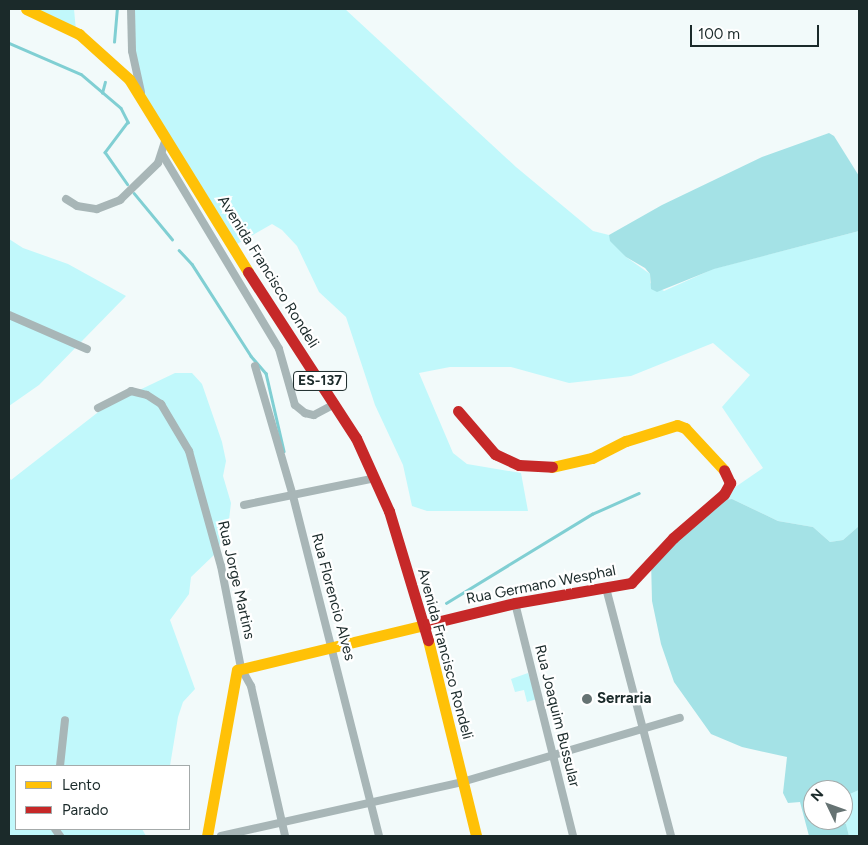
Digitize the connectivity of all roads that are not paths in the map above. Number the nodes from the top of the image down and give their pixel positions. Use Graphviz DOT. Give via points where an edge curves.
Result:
graph roads {
  1 [pos="26,9"];
  2 [pos="131,9"];
  3 [pos="142,96"];
  4 [pos="166,136"];
  5 [pos="162,154"];
  6 [pos="66,199"];
  7 [pos="9,315"];
  8 [pos="87,349"];
  9 [pos="255,366"];
  10 [pos="335,404"];
  11 [pos="98,408"];
  12 [pos="458,410"];
  13 [pos="375,478"];
  14 [pos="293,496"];
  15 [pos="244,505"];
  16 [pos="606,588"];
  17 [pos="515,603"];
  18 [pos="425,626"];
  19 [pos="333,649"];
  20 [pos="239,669"];
  21 [pos="680,718"];
  22 [pos="65,720"];
  23 [pos="645,729"];
  24 [pos="553,756"];
  25 [pos="60,765"];
  26 [pos="462,782"];
  27 [pos="372,805"];
  28 [pos="282,822"];
  29 [pos="207,836"];
  30 [pos="221,836"];
  31 [pos="285,836"];
  32 [pos="379,836"];
  33 [pos="476,836"];
  34 [pos="573,836"];
  35 [pos="671,836"];
  1 -- 3 [label="street, Avenida Francisco Rondeli / ES-137" via="70,27 94,44"];
  2 -- 3 [label="street" via="132,51"];
  3 -- 4 [label="street, Avenida Francisco Rondeli / ES-137"];
  4 -- 5 [label="street"];
  4 -- 10 [label="street, Avenida Francisco Rondeli / ES-137" via="265,300"];
  5 -- 6 [label="street" via="155,167 129,193 109,206 89,209"];
  5 -- 10 [label="street" via="279,349 295,405 314,415"];
  7 -- 8 [label="street"];
  9 -- 14 [label="street, Rua Florencio Alves"];
  10 -- 13 [label="street, Avenida Francisco Rondeli / ES-137"];
  11 -- 20 [label="street, Rua Jorge Martins" via="131,391 147,395 161,404 188,451 221,566"];
  12 -- 16 [label="street, Rua Germano Wesphal" via="496,454 527,466 550,467 592,458 626,441 677,425 685,428 728,474 728,488 673,538 638,579"];
  13 -- 14 [label="street"];
  13 -- 18 [label="street, Avenida Francisco Rondeli / ES-137" via="389,511"];
  14 -- 15 [label="street"];
  14 -- 19 [label="street, Rua Florencio Alves"];
  16 -- 17 [label="street, Rua Germano Wesphal"];
  16 -- 23 [label="street"];
  17 -- 18 [label="street, Rua Germano Wesphal"];
  17 -- 24 [label="street, Rua Joaquim Bussular"];
  18 -- 19 [label="street, Rua Germano Wesphal"];
  18 -- 26 [label="street, Avenida Francisco Rondeli / ES-137"];
  19 -- 20 [label="street, Rua Germano Wesphal"];
  19 -- 27 [label="street, Rua Florencio Alves"];
  20 -- 28 [label="street, Rua Jorge Martins" via="251,686"];
  20 -- 29 [label="street"];
  21 -- 23 [label="street"];
  22 -- 25 [label="street"];
  23 -- 24 [label="street"];
  23 -- 35 [label="street"];
  24 -- 26 [label="street"];
  24 -- 34 [label="street, Rua Joaquim Bussular"];
  26 -- 27 [label="street"];
  26 -- 33 [label="street, Avenida Francisco Rondeli / ES-137"];
  27 -- 28 [label="street"];
  27 -- 32 [label="street, Rua Florencio Alves"];
  28 -- 30 [label="street"];
  28 -- 31 [label="street, Rua Jorge Martins"];
}
